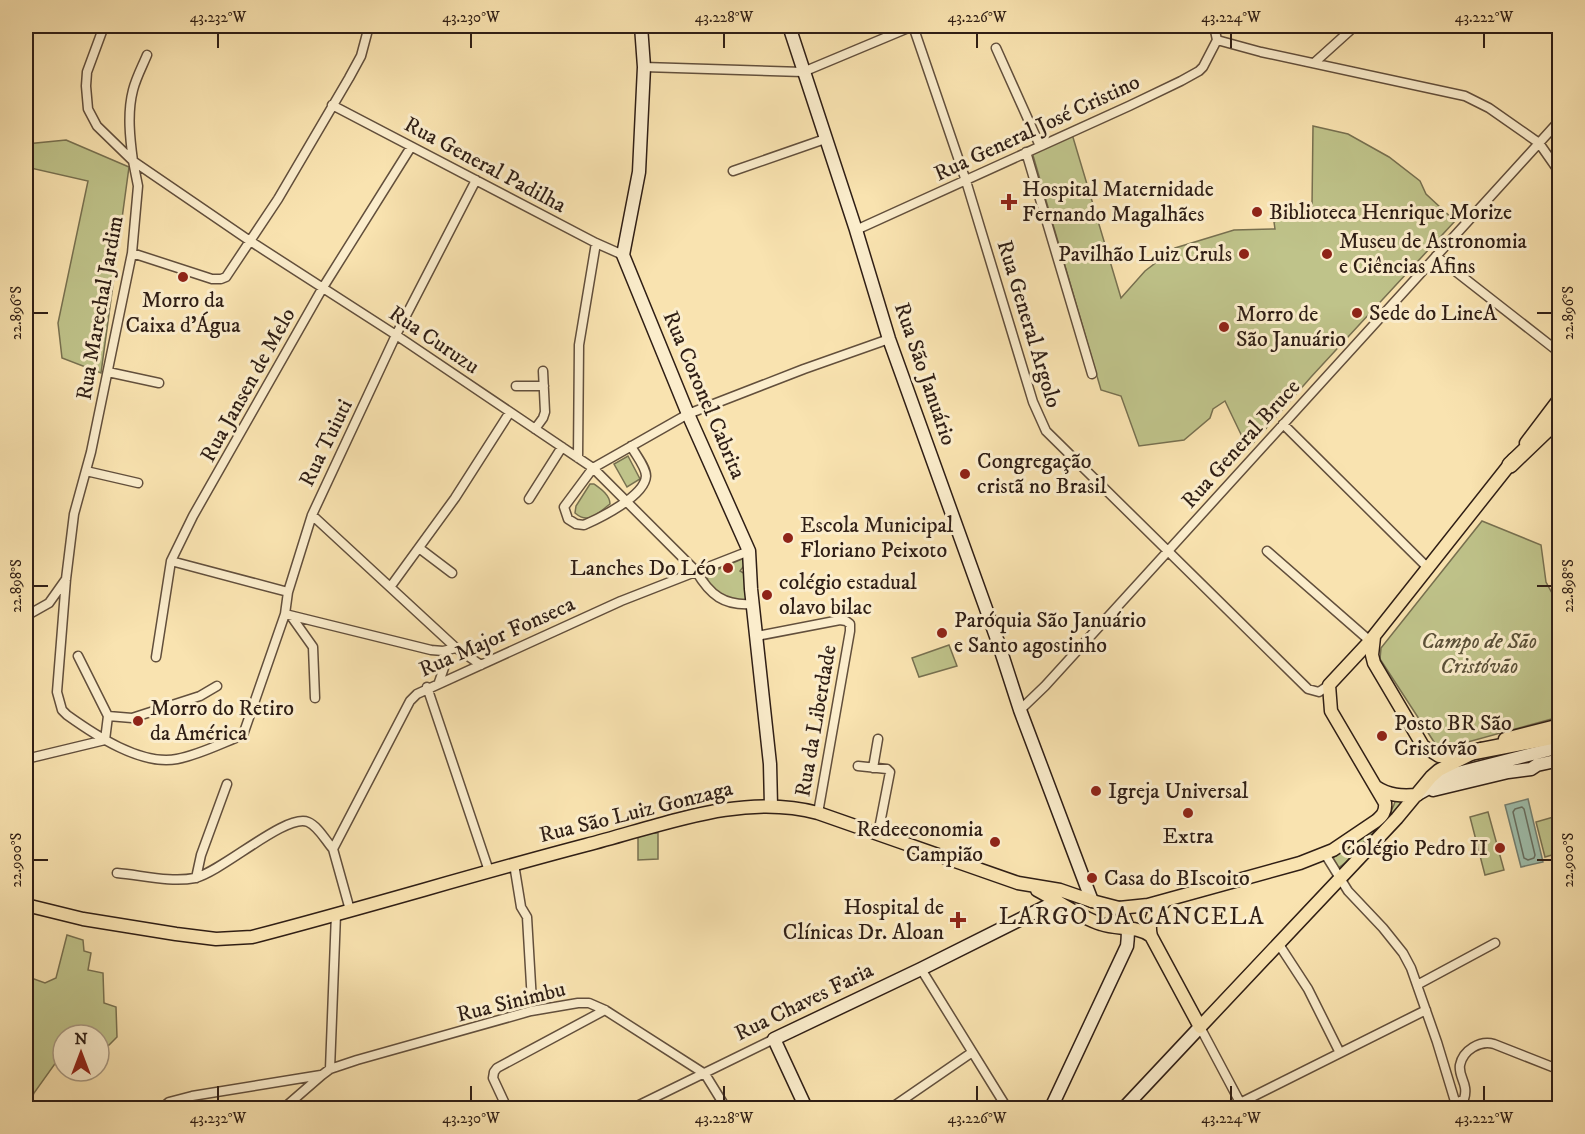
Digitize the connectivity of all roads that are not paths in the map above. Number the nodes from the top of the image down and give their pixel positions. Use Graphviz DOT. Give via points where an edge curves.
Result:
graph roads {
  1 [pos="104,26"];
  2 [pos="369,26"];
  3 [pos="641,26"];
  4 [pos="789,26"];
  5 [pos="913,26"];
  6 [pos="1214,26"];
  7 [pos="1355,26"];
  8 [pos="1217,40"];
  9 [pos="996,48"];
  10 [pos="147,55"];
  11 [pos="1314,63"];
  12 [pos="644,67"];
  13 [pos="803,72"];
  14 [pos="332,105"];
  15 [pos="1560,120"];
  16 [pos="825,139"];
  17 [pos="1539,143"];
  18 [pos="1040,146"];
  19 [pos="411,147"];
  20 [pos="1026,152"];
  21 [pos="133,161"];
  22 [pos="733,171"];
  23 [pos="1560,173"];
  24 [pos="476,180"];
  25 [pos="966,181"];
  26 [pos="856,230"];
  27 [pos="250,241"];
  28 [pos="596,243"];
  29 [pos="132,253"];
  30 [pos="623,255"];
  31 [pos="1436,256"];
  32 [pos="322,289"];
  33 [pos="396,335"];
  34 [pos="889,339"];
  35 [pos="1560,353"];
  36 [pos="543,371"];
  37 [pos="108,372"];
  38 [pos="1092,374"];
  39 [pos="159,383"];
  40 [pos="516,386"];
  41 [pos="544,386"];
  42 [pos="1560,398"];
  43 [pos="510,412"];
  44 [pos="688,414"];
  45 [pos="1560,417"];
  46 [pos="1283,424"];
  47 [pos="535,429"];
  48 [pos="631,446"];
  49 [pos="562,447"];
  50 [pos="578,458"];
  51 [pos="1510,465"];
  52 [pos="593,468"];
  53 [pos="86,471"];
  54 [pos="138,483"];
  55 [pos="529,499"];
  56 [pos="626,502"];
  57 [pos="312,515"];
  58 [pos="419,548"];
  59 [pos="749,551"];
  60 [pos="1168,551"];
  61 [pos="1267,551"];
  62 [pos="171,561"];
  63 [pos="1428,568"];
  64 [pos="696,571"];
  65 [pos="452,573"];
  66 [pos="66,579"];
  67 [pos="391,586"];
  68 [pos="288,592"];
  69 [pos="752,604"];
  70 [pos="288,615"];
  71 [pos="26,616"];
  72 [pos="757,636"];
  73 [pos="1372,639"];
  74 [pos="456,648"];
  75 [pos="443,651"];
  76 [pos="78,656"];
  77 [pos="156,657"];
  78 [pos="481,665"];
  79 [pos="439,682"];
  80 [pos="1329,685"];
  81 [pos="217,686"];
  82 [pos="427,687"];
  83 [pos="315,698"];
  84 [pos="1020,710"];
  85 [pos="108,716"];
  86 [pos="1560,725"];
  87 [pos="243,735"];
  88 [pos="1560,735"];
  89 [pos="878,739"];
  90 [pos="105,740"];
  91 [pos="1560,747"];
  92 [pos="1473,752"];
  93 [pos="26,759"];
  94 [pos="1560,760"];
  95 [pos="858,766"];
  96 [pos="873,768"];
  97 [pos="227,784"];
  98 [pos="1375,786"];
  99 [pos="1418,795"];
  100 [pos="771,806"];
  101 [pos="818,813"];
  102 [pos="878,834"];
  103 [pos="333,849"];
  104 [pos="1324,854"];
  105 [pos="514,864"];
  106 [pos="489,871"];
  107 [pos="117,873"];
  108 [pos="1340,877"];
  109 [pos="196,878"];
  110 [pos="1029,886"];
  111 [pos="1165,900"];
  112 [pos="1057,901"];
  113 [pos="1092,901"];
  114 [pos="26,905"];
  115 [pos="1119,908"];
  116 [pos="350,910"];
  117 [pos="336,914"];
  118 [pos="1129,928"];
  119 [pos="1151,936"];
  120 [pos="1278,943"];
  121 [pos="1495,943"];
  122 [pos="26,968"];
  123 [pos="921,969"];
  124 [pos="1417,985"];
  125 [pos="532,1002"];
  126 [pos="605,1010"];
  127 [pos="1426,1010"];
  128 [pos="1200,1027"];
  129 [pos="774,1039"];
  130 [pos="971,1053"];
  131 [pos="1340,1053"];
  132 [pos="330,1069"];
  133 [pos="1560,1070"];
  134 [pos="705,1074"];
  135 [pos="322,1075"];
  136 [pos="1242,1106"];
  137 [pos="1457,1106"];
  138 [pos="162,1108"];
  139 [pos="284,1108"];
  140 [pos="507,1108"];
  141 [pos="633,1108"];
  142 [pos="726,1108"];
  143 [pos="806,1108"];
  144 [pos="891,1108"];
  145 [pos="1007,1108"];
  146 [pos="1051,1108"];
  147 [pos="1124,1108"];
  148 [pos="1230,1108"];
  149 [pos="1447,1108"];
  1 -- 21 [label="street" via="87,72 88,109 97,126"];
  2 -- 14 [label="street" via="361,56"];
  3 -- 12 [label="street"];
  4 -- 13 [label="street, Rua São Januário"];
  5 -- 13 [label="street"];
  5 -- 25 [label="street, Rua General Argolo"];
  6 -- 8 [label="street"];
  7 -- 11 [label="street"];
  8 -- 11 [label="street"];
  8 -- 18 [label="street, Rua General José Cristino" via="1199,71"];
  9 -- 18 [label="street"];
  10 -- 21 [label="street, Rua Marechal Jardim" via="130,104"];
  11 -- 17 [label="street" via="1465,96"];
  12 -- 13 [label="street"];
  12 -- 30 [label="street" via="639,172"];
  13 -- 16 [label="street, Rua São Januário"];
  14 -- 19 [label="street, Rua General Padilha"];
  14 -- 27 [label="street"];
  15 -- 17 [label="street, Rua General Bruce"];
  16 -- 22 [label="street"];
  16 -- 26 [label="street, Rua São Januário"];
  17 -- 23 [label="street"];
  17 -- 31 [label="street, Rua General Bruce"];
  18 -- 20 [label="street, Rua General José Cristino"];
  19 -- 24 [label="street, Rua General Padilha"];
  19 -- 32 [label="street, Rua Jansen de Melo"];
  20 -- 25 [label="street, Rua General José Cristino"];
  20 -- 38 [label="street"];
  21 -- 27 [label="street, Rua Curuzu"];
  21 -- 29 [label="street, Rua Marechal Jardim" via="138,186"];
  24 -- 28 [label="street, Rua General Padilha"];
  24 -- 33 [label="street, Rua Tuiuti"];
  25 -- 26 [label="street, Rua General José Cristino"];
  25 -- 60 [label="street, Rua General Argolo" via="1037,415 1046,431"];
  26 -- 34 [label="street, Rua São Januário"];
  27 -- 29 [label="street" via="221,279"];
  27 -- 32 [label="street, Rua Curuzu"];
  28 -- 30 [label="street, Rua General Padilha"];
  28 -- 50 [label="street" via="579,345"];
  29 -- 37 [label="street, Rua Marechal Jardim"];
  30 -- 44 [label="street, Rua Coronel Cabrita"];
  31 -- 35 [label="street"];
  31 -- 46 [label="street, Rua General Bruce"];
  32 -- 33 [label="street, Rua Curuzu"];
  32 -- 62 [label="street, Rua Jansen de Melo" via="192,516"];
  33 -- 43 [label="street, Rua Curuzu"];
  33 -- 57 [label="street, Rua Tuiuti"];
  34 -- 44 [label="street"];
  34 -- 84 [label="street, Rua São Januário"];
  36 -- 41 [label="street"];
  37 -- 39 [label="street"];
  37 -- 53 [label="street, Rua Marechal Jardim"];
  40 -- 41 [label="street"];
  41 -- 47 [label="street" via="545,412"];
  42 -- 51 [label="main road"];
  43 -- 47 [label="street, Rua Curuzu"];
  43 -- 58 [label="street"];
  44 -- 48 [label="street"];
  44 -- 59 [label="street, Rua Coronel Cabrita"];
  45 -- 51 [label="highway"];
  46 -- 60 [label="street, Rua General Bruce"];
  46 -- 63 [label="street"];
  47 -- 49 [label="street, Rua Curuzu"];
  48 -- 52 [label="street"];
  48 -- 56 [label="street" via="646,477 643,486"];
  49 -- 50 [label="street, Rua Curuzu"];
  49 -- 55 [label="street"];
  50 -- 52 [label="street, Rua Curuzu"];
  51 -- 63 [label="main road"];
  52 -- 56 [label="street, Rua Curuzu"];
  52 -- 56 [label="street" via="564,507 568,519 584,525"];
  53 -- 54 [label="street"];
  53 -- 66 [label="street, Rua Marechal Jardim"];
  56 -- 64 [label="street, Rua Curuzu"];
  57 -- 67 [label="street"];
  57 -- 68 [label="street, Rua Tuiuti"];
  58 -- 65 [label="street"];
  58 -- 67 [label="street"];
  59 -- 64 [label="street, Rua Major Fonseca"];
  59 -- 69 [label="street"];
  60 -- 80 [label="street, Rua General Argolo" via="1308,689 1319,692"];
  60 -- 84 [label="street, Rua General Bruce"];
  61 -- 73 [label="street"];
  62 -- 68 [label="street"];
  62 -- 77 [label="street, Rua Jansen de Melo"];
  63 -- 73 [label="main road"];
  64 -- 69 [label="street, Rua Curuzu" via="721,599 737,605"];
  64 -- 78 [label="street, Rua Major Fonseca"];
  66 -- 71 [label="street" via="49,603"];
  66 -- 90 [label="street, Rua Marechal Jardim" via="57,692 66,715"];
  67 -- 74 [label="street"];
  68 -- 70 [label="street, Rua Tuiuti"];
  69 -- 72 [label="street"];
  70 -- 75 [label="street"];
  70 -- 83 [label="street" via="313,647"];
  70 -- 87 [label="street, Rua Tuiuti"];
  72 -- 100 [label="street"];
  72 -- 101 [label="street, Rua da Liberdade" via="840,620 850,624"];
  73 -- 80 [label="main road"];
  73 -- 92 [label="main road" via="1374,663 1423,746 1439,756"];
  74 -- 75 [label="street"];
  74 -- 78 [label="street"];
  75 -- 79 [label="street" via="445,665"];
  76 -- 85 [label="street"];
  78 -- 79 [label="street, Rua Major Fonseca"];
  79 -- 82 [label="street, Rua Major Fonseca"];
  80 -- 98 [label="main road" via="1331,711"];
  81 -- 85 [label="street" via="200,696 132,718"];
  82 -- 103 [label="street, Rua Major Fonseca" via="410,701"];
  82 -- 106 [label="street"];
  84 -- 113 [label="street, Rua São Januário"];
  85 -- 90 [label="street"];
  86 -- 92 [label="main road"];
  87 -- 90 [label="street, Rua Marechal Jardim" via="179,759 166,760"];
  88 -- 92 [label="highway"];
  89 -- 96 [label="street"];
  90 -- 93 [label="street"];
  91 -- 99 [label="street" via="1454,774"];
  92 -- 99 [label="main road" via="1439,770"];
  94 -- 99 [label="street"];
  95 -- 96 [label="street"];
  96 -- 102 [label="street" via="890,772"];
  97 -- 109 [label="street"];
  98 -- 99 [label="main road" via="1396,795"];
  98 -- 104 [label="main road, Rua São Luiz Gonzaga" via="1385,803 1382,816"];
  99 -- 108 [label="main road"];
  100 -- 101 [label="main road, Rua São Luiz Gonzaga"];
  100 -- 105 [label="main road, Rua São Luiz Gonzaga" via="743,806 693,817"];
  101 -- 102 [label="main road, Rua São Luiz Gonzaga"];
  102 -- 110 [label="main road, Rua São Luiz Gonzaga"];
  103 -- 109 [label="street" via="314,826 302,821 283,826"];
  103 -- 116 [label="street"];
  104 -- 108 [label="street"];
  104 -- 111 [label="main road, Rua São Luiz Gonzaga"];
  105 -- 106 [label="main road, Rua São Luiz Gonzaga"];
  105 -- 125 [label="street" via="521,908 527,917"];
  106 -- 116 [label="main road, Rua São Luiz Gonzaga"];
  107 -- 109 [label="street"];
  108 -- 120 [label="main road"];
  108 -- 124 [label="street" via="1403,953"];
  110 -- 112 [label="main road"];
  110 -- 113 [label="main road, Rua São Luiz Gonzaga" via="1060,890"];
  111 -- 115 [label="main road, Rua São Luiz Gonzaga"];
  111 -- 119 [label="main road" via="1150,921"];
  112 -- 113 [label="main road"];
  112 -- 118 [label="main road" via="1095,922"];
  112 -- 123 [label="street, Rua Chaves Faria"];
  113 -- 115 [label="main road, Rua São Luiz Gonzaga"];
  114 -- 117 [label="main road, Rua São Luiz Gonzaga" via="109,924 216,939 252,937"];
  114 -- 122 [label="street"];
  115 -- 118 [label="street"];
  116 -- 117 [label="main road, Rua São Luiz Gonzaga"];
  117 -- 132 [label="street"];
  118 -- 119 [label="main road"];
  118 -- 146 [label="street" via="1127,946"];
  119 -- 128 [label="main road"];
  120 -- 128 [label="main road"];
  120 -- 131 [label="street" via="1308,989"];
  121 -- 124 [label="street"];
  123 -- 129 [label="street, Rua Chaves Faria"];
  123 -- 130 [label="street"];
  124 -- 127 [label="street"];
  126 -- 132 [label="street, Rua Sinimbu" via="578,1003 531,1011"];
  126 -- 134 [label="street, Rua Sinimbu"];
  126 -- 140 [label="street" via="497,1068 494,1078"];
  127 -- 131 [label="street"];
  127 -- 137 [label="street"];
  128 -- 136 [label="street"];
  128 -- 147 [label="street"];
  129 -- 134 [label="street, Rua Chaves Faria"];
  129 -- 143 [label="street"];
  130 -- 144 [label="street"];
  130 -- 145 [label="street"];
  131 -- 136 [label="street"];
  132 -- 135 [label="street, Rua Sinimbu"];
  133 -- 137 [label="street" via="1488,1042 1477,1044 1460,1065 1466,1093"];
  134 -- 141 [label="street, Rua Chaves Faria"];
  134 -- 142 [label="street, Rua Sinimbu"];
  135 -- 138 [label="street" via="192,1096"];
  135 -- 139 [label="street, Rua Sinimbu"];
  136 -- 148 [label="street"];
  137 -- 149 [label="street"];
}
